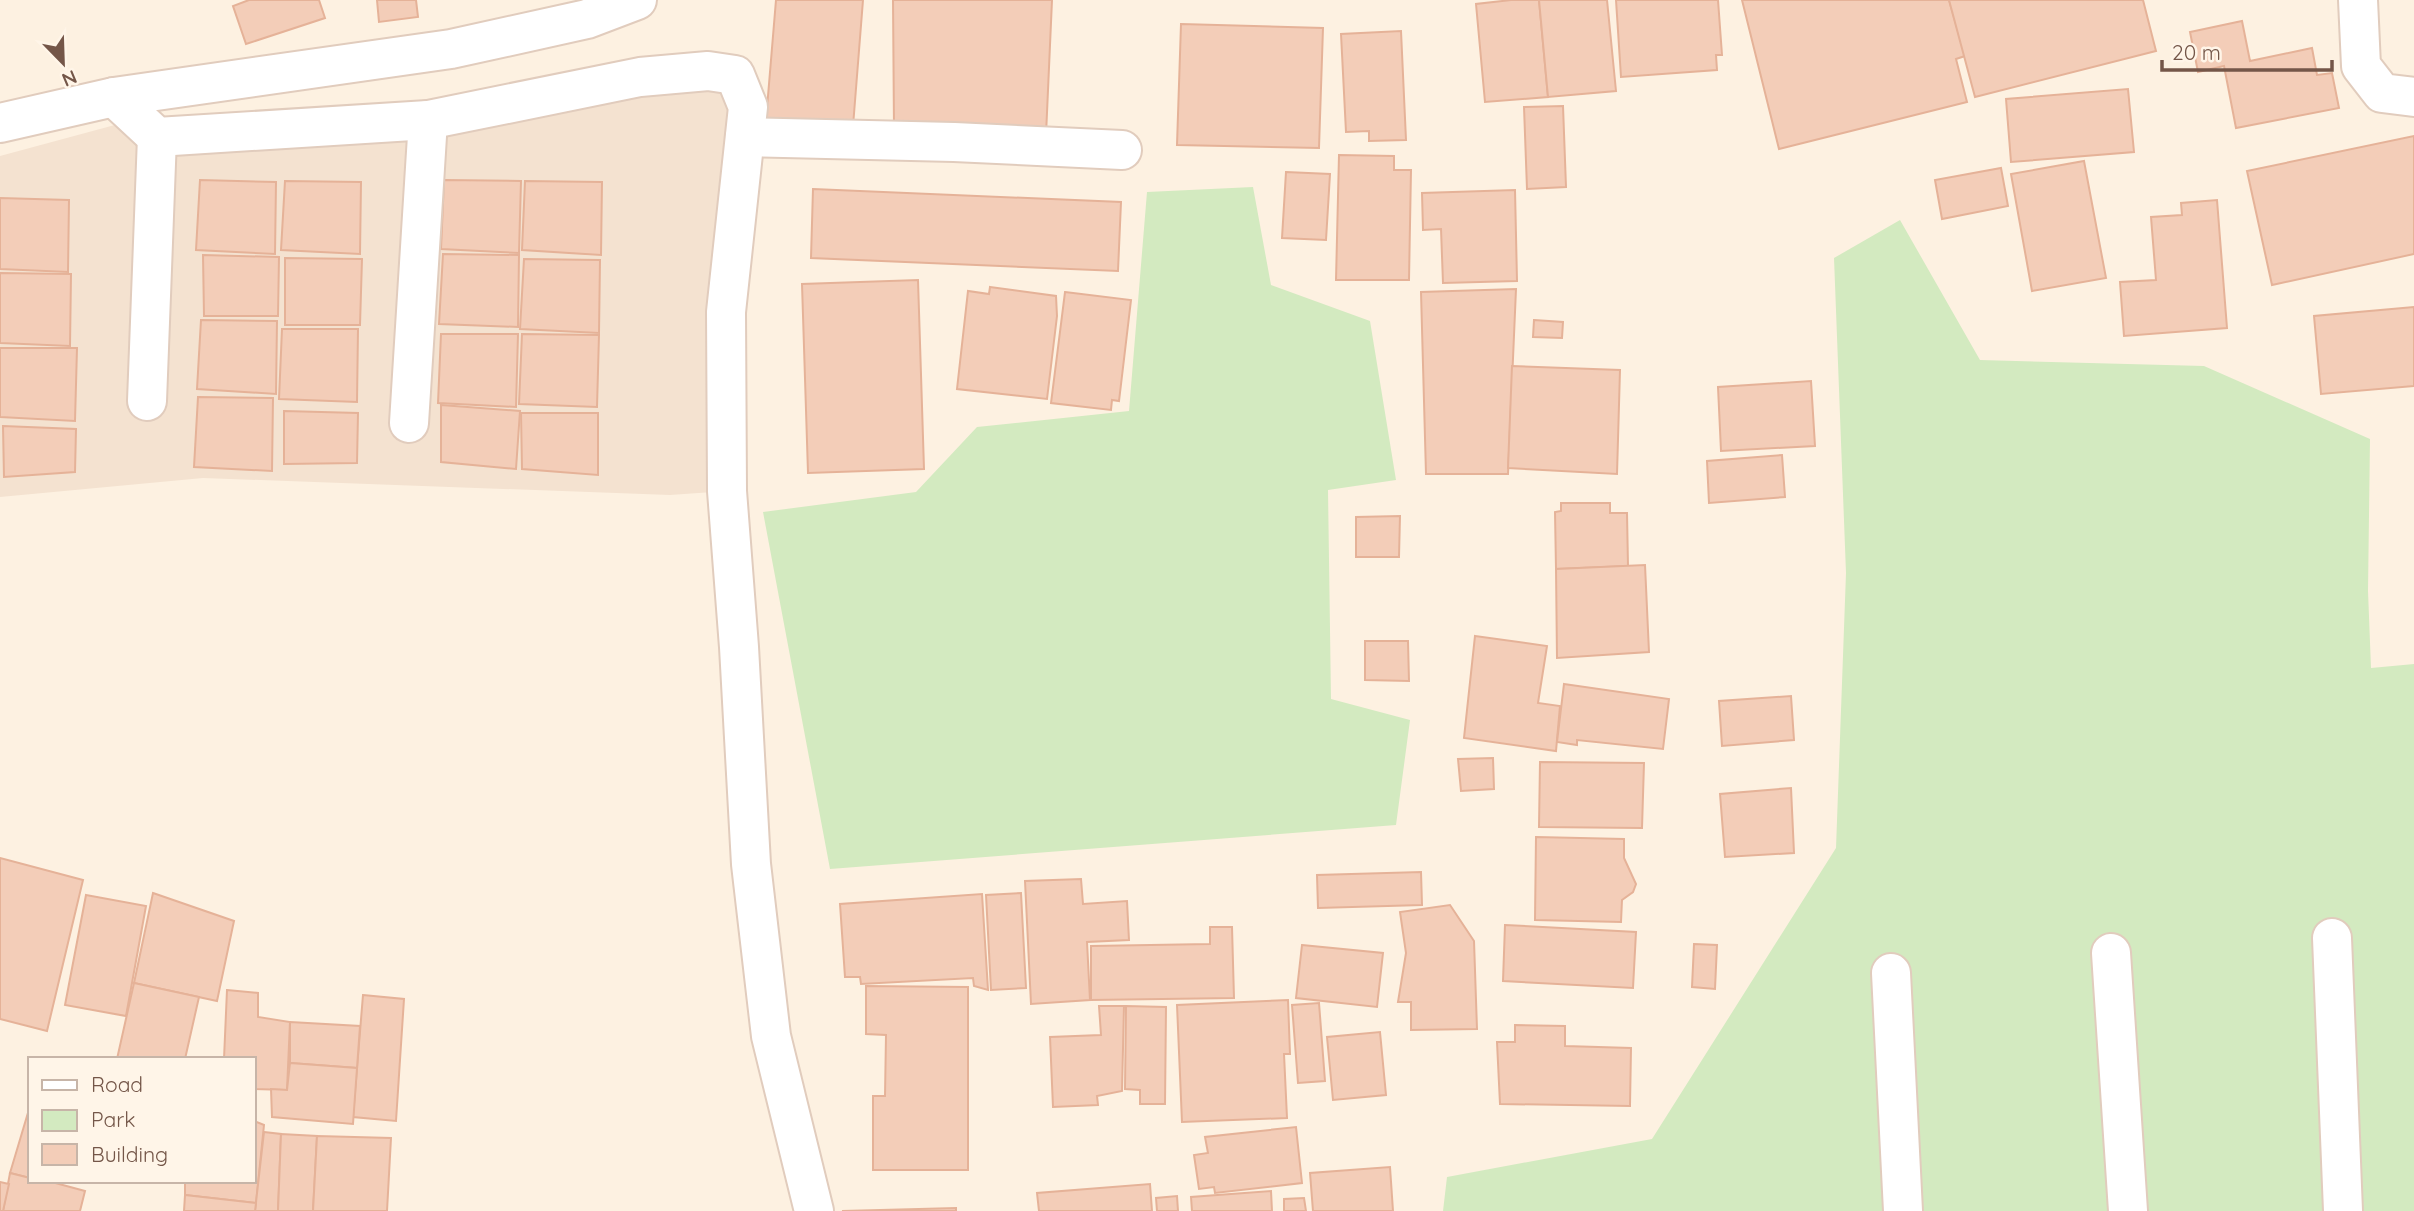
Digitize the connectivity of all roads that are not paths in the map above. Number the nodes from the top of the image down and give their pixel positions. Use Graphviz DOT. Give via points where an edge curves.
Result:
graph roads {
  1 [pos="638,0"];
  2 [pos="2358,0"];
  3 [pos="114,97"];
  4 [pos="2414,97"];
  5 [pos="428,120"];
  6 [pos="0,123"];
  7 [pos="158,137"];
  8 [pos="745,137"];
  9 [pos="1122,150"];
  10 [pos="147,401"];
  11 [pos="409,423"];
  12 [pos="2332,938"];
  13 [pos="2111,953"];
  14 [pos="1891,973"];
  15 [pos="814,1211"];
  16 [pos="1903,1211"];
  17 [pos="2127,1211"];
  18 [pos="2343,1211"];
  1 -- 3 [label="street" via="587,19 451,49"];
  2 -- 4 [label="street" via="2361,66 2382,93"];
  3 -- 6 [label="street"];
  3 -- 7 [label="street"];
  5 -- 7 [label="street"];
  5 -- 8 [label="street" via="640,77 708,71 735,75 748,107"];
  5 -- 11 [label="street"];
  7 -- 10 [label="street"];
  8 -- 9 [label="street"];
  8 -- 15 [label="street" via="726,312 727,491 751,864 771,1036"];
  12 -- 18 [label="street"];
  13 -- 17 [label="street"];
  14 -- 16 [label="street"];
}
